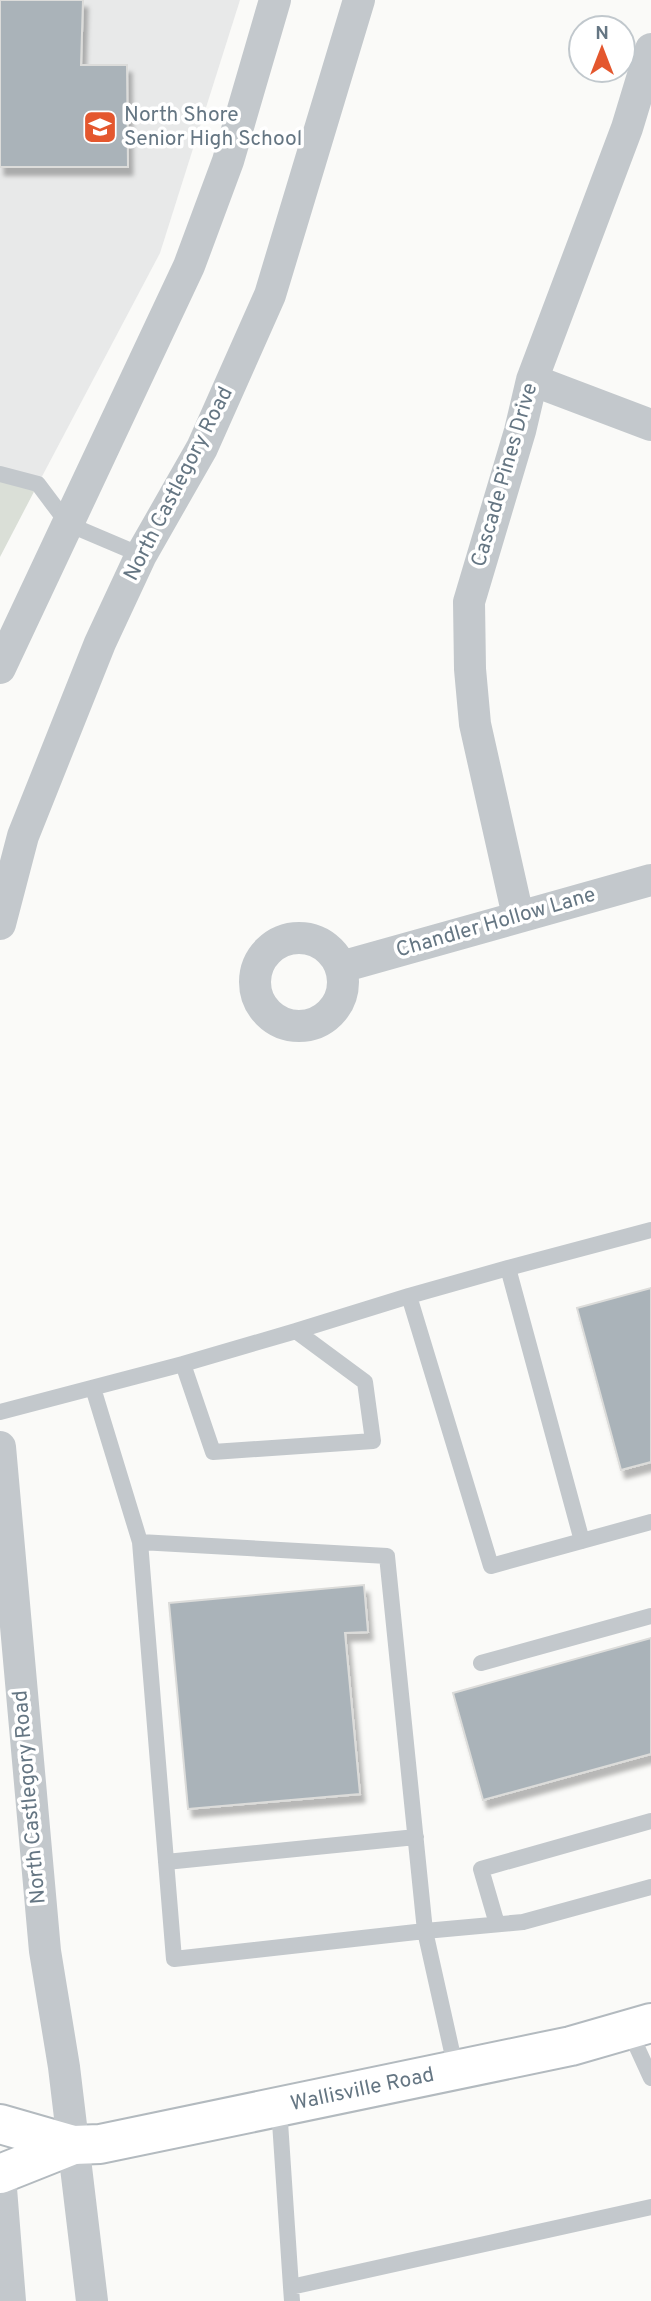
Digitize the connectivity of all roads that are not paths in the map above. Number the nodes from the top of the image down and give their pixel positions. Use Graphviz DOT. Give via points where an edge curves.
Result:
graph roads {
  1 [pos="275,0"];
  2 [pos="359,0"];
  3 [pos="651,49"];
  4 [pos="639,129"];
  5 [pos="532,380"];
  6 [pos="651,425"];
  7 [pos="0,474"];
  8 [pos="68,524"];
  9 [pos="141,555"];
  10 [pos="0,668"];
  11 [pos="651,880"];
  12 [pos="518,916"];
  13 [pos="0,924"];
  14 [pos="341,967"];
  15 [pos="651,1230"];
  16 [pos="508,1268"];
  17 [pos="409,1296"];
  18 [pos="296,1331"];
  19 [pos="183,1364"];
  20 [pos="93,1388"];
  21 [pos="0,1412"];
  22 [pos="0,1447"];
  23 [pos="651,1522"];
  24 [pos="582,1541"];
  25 [pos="139,1542"];
  26 [pos="651,1616"];
  27 [pos="481,1663"];
  28 [pos="651,1821"];
  29 [pos="416,1837"];
  30 [pos="166,1862"];
  31 [pos="651,1887"];
  32 [pos="497,1924"];
  33 [pos="425,1931"];
  34 [pos="640,2026"];
  35 [pos="456,2070"];
  36 [pos="651,2078"];
  37 [pos="279,2107"];
  38 [pos="0,2124"];
  39 [pos="73,2145"];
  40 [pos="0,2175"];
  41 [pos="651,2207"];
  42 [pos="291,2294"];
  43 [pos="10,2301"];
  44 [pos="92,2301"];
  1 -- 8 [label="street" via="228,161 189,266"];
  2 -- 9 [label="street, North Castlegory Road" via="270,295 202,447"];
  3 -- 4 [label="street, Cascade Pines Drive"];
  4 -- 5 [label="street, Cascade Pines Drive"];
  5 -- 6 [label="street"];
  5 -- 12 [label="street, Cascade Pines Drive" via="469,602 475,724"];
  7 -- 8 [label="lane" via="38,484"];
  8 -- 9 [label="lane"];
  8 -- 10 [label="street"];
  9 -- 13 [label="street, North Castlegory Road" via="100,643 23,836"];
  11 -- 12 [label="street, Chandler Hollow Lane"];
  12 -- 14 [label="street, Chandler Hollow Lane"];
  15 -- 16 [label="lane"];
  16 -- 17 [label="lane"];
  16 -- 24 [label="lane"];
  17 -- 18 [label="lane"];
  17 -- 24 [label="lane" via="491,1566"];
  18 -- 19 [label="lane"];
  18 -- 19 [label="lane" via="365,1382 373,1441 213,1452"];
  19 -- 20 [label="lane"];
  20 -- 21 [label="lane"];
  20 -- 25 [label="lane"];
  22 -- 39 [label="street, North Castlegory Road" via="45,1951"];
  23 -- 24 [label="lane"];
  25 -- 29 [label="lane" via="387,1556"];
  25 -- 30 [label="lane"];
  26 -- 27 [label="lane"];
  28 -- 32 [label="lane" via="481,1870"];
  29 -- 30 [label="lane"];
  29 -- 33 [label="lane"];
  30 -- 33 [label="lane" via="174,1959"];
  31 -- 32 [label="lane" via="523,1922"];
  32 -- 33 [label="lane"];
  33 -- 35 [label="lane"];
  34 -- 35 [label="main road, Wallisville Road" via="572,2046"];
  34 -- 36 [label="lane"];
  35 -- 37 [label="main road, Wallisville Road"];
  37 -- 39 [label="main road, Wallisville Road" via="100,2144"];
  37 -- 42 [label="lane"];
  38 -- 39 [label="main road, Wallisville Road"];
  39 -- 40 [label="main road, Wallisville Road"];
  39 -- 44 [label="street, North Castlegory Road"];
  40 -- 43 [label="street"];
  41 -- 42 [label="lane"];
}
